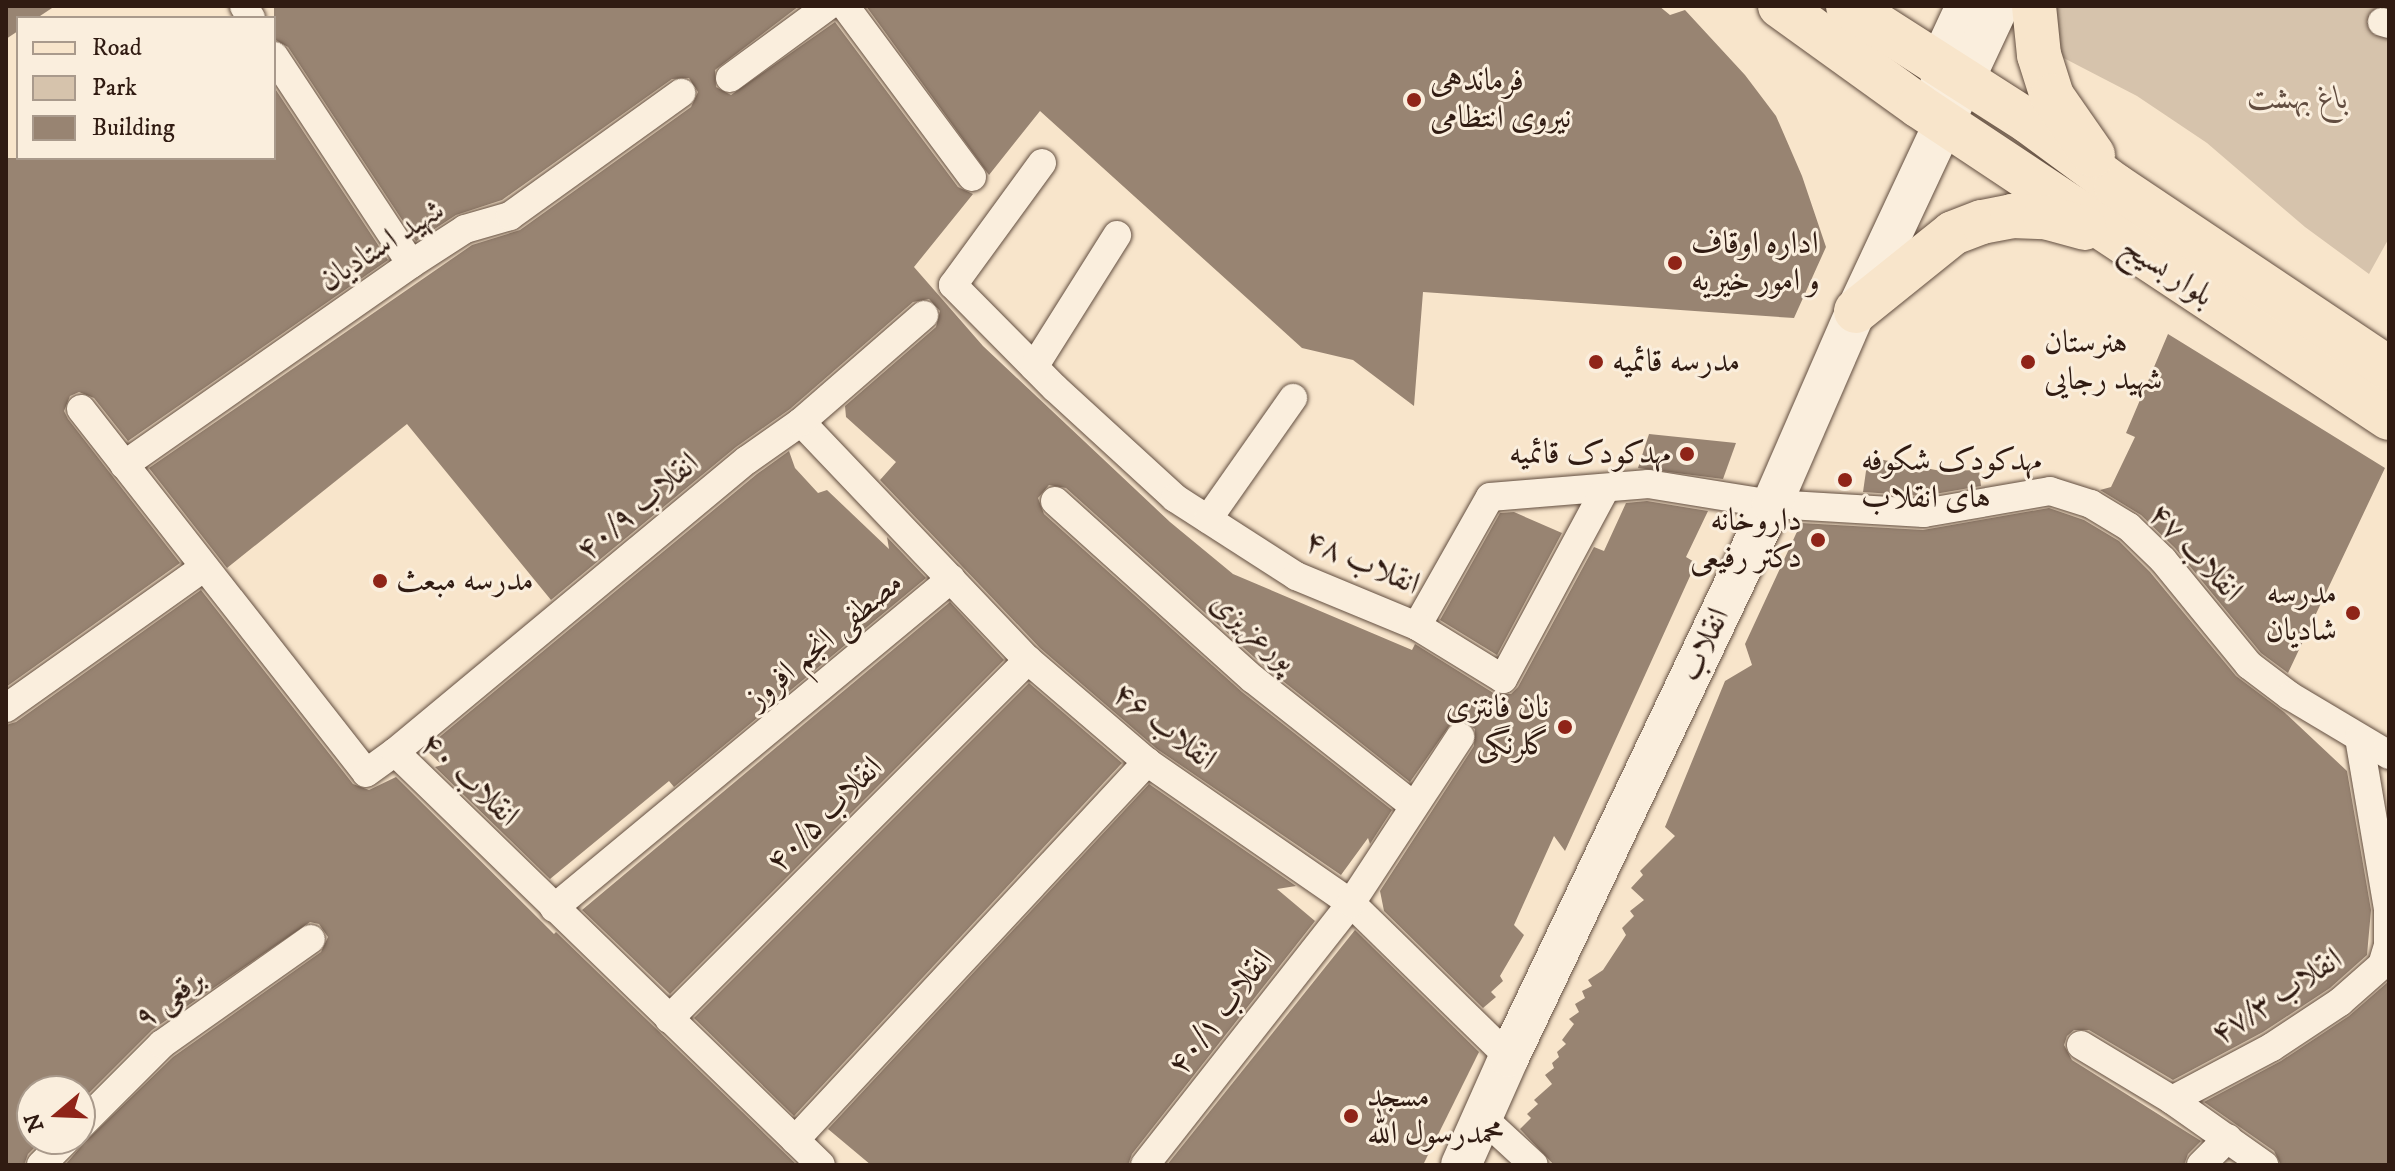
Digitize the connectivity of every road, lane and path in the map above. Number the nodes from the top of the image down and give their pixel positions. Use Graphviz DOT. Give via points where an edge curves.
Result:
graph roads {
  1 [pos="828,6"];
  2 [pos="845,6"];
  3 [pos="1780,6"];
  4 [pos="1848,6"];
  5 [pos="1966,6"];
  6 [pos="1999,6"];
  7 [pos="2034,6"];
  8 [pos="276,59"];
  9 [pos="1952,71"];
  10 [pos="730,78"];
  11 [pos="681,93"];
  12 [pos="1946,124"];
  13 [pos="1042,163"];
  14 [pos="972,177"];
  15 [pos="2116,186"];
  16 [pos="1117,235"];
  17 [pos="2111,236"];
  18 [pos="411,264"];
  19 [pos="1856,311"];
  20 [pos="924,315"];
  21 [pos="1034,367"];
  22 [pos="2389,369"];
  23 [pos="1293,398"];
  24 [pos="81,409"];
  25 [pos="2389,418"];
  26 [pos="801,422"];
  27 [pos="124,465"];
  28 [pos="1606,488"];
  29 [pos="1055,501"];
  30 [pos="1772,504"];
  31 [pos="1208,519"];
  32 [pos="203,568"];
  33 [pos="951,579"];
  34 [pos="1417,626"];
  35 [pos="1028,660"];
  36 [pos="6,708"];
  37 [pos="1460,737"];
  38 [pos="2359,738"];
  39 [pos="395,752"];
  40 [pos="2389,755"];
  41 [pos="1147,762"];
  42 [pos="1414,806"];
  43 [pos="2385,877"];
  44 [pos="1351,903"];
  45 [pos="554,908"];
  46 [pos="311,939"];
  47 [pos="669,1019"];
  48 [pos="2081,1045"];
  49 [pos="1509,1057"];
  50 [pos="2172,1100"];
  51 [pos="96,1110"];
  52 [pos="1483,1118"];
  53 [pos="2228,1138"];
  54 [pos="795,1140"];
  55 [pos="821,1165"];
  56 [pos="1145,1165"];
  57 [pos="1461,1165"];
  58 [pos="1534,1165"];
  59 [pos="2201,1165"];
  60 [pos="2264,1165"];
  1 -- 10 [label="street"];
  2 -- 14 [label="street"];
  3 -- 12 [label="main road, بلوار بسیج"];
  4 -- 9 [label="main road, بلوار بسیج"];
  5 -- 9 [label="main road"];
  6 -- 9 [label="main road"];
  7 -- 15 [label="main road" via="2039,55 2052,96"];
  8 -- 18 [label="street"];
  9 -- 12 [label="main road, انقلاب"];
  9 -- 15 [label="main road, بلوار بسیج"];
  11 -- 18 [label="street, شهید استادیان" via="510,216 465,229"];
  12 -- 17 [label="main road, بلوار بسیج"];
  12 -- 19 [label="main road, انقلاب"];
  13 -- 21 [label="street, انقلاب ۴۸" via="953,285"];
  15 -- 22 [label="main road, بلوار بسیج"];
  16 -- 21 [label="street"];
  17 -- 19 [label="main road" via="2045,217 1982,222 1943,240"];
  17 -- 25 [label="main road, بلوار بسیج"];
  18 -- 27 [label="street, شهید استادیان"];
  19 -- 30 [label="main road, انقلاب"];
  20 -- 26 [label="street, انقلاب ۴۰/۹"];
  21 -- 31 [label="street, انقلاب ۴۸" via="1175,498"];
  23 -- 31 [label="street"];
  24 -- 27 [label="street, انقلاب ۴۰"];
  26 -- 33 [label="street, انقلاب ۴۶"];
  26 -- 39 [label="street, انقلاب ۴۰/۹" via="747,460"];
  27 -- 32 [label="street, انقلاب ۴۰"];
  28 -- 30 [label="street, انقلاب ۴۸" via="1648,484"];
  28 -- 34 [label="street, انقلاب ۴۸" via="1490,497"];
  28 -- 34 [label="street" via="1503,679"];
  29 -- 42 [label="street, پورعزیزی" via="1253,679"];
  30 -- 38 [label="street, انقلاب ۴۷" via="1924,513 2050,491 2091,504 2129,527 2163,560 2249,665"];
  30 -- 49 [label="main road, انقلاب"];
  31 -- 34 [label="street, انقلاب ۴۸" via="1296,576"];
  32 -- 36 [label="street"];
  32 -- 39 [label="street, انقلاب ۴۰" via="366,773"];
  33 -- 35 [label="street, انقلاب ۴۶"];
  33 -- 45 [label="street, مصطفی انجم افروز"];
  35 -- 41 [label="street, انقلاب ۴۶"];
  35 -- 47 [label="street, انقلاب ۴۰/۵"];
  37 -- 42 [label="street"];
  38 -- 40 [label="street, انقلاب ۴۷"];
  38 -- 43 [label="street, انقلاب ۴۷/۳"];
  39 -- 45 [label="street, انقلاب ۴۰"];
  41 -- 44 [label="street, انقلاب ۴۶"];
  41 -- 54 [label="street"];
  42 -- 44 [label="street"];
  43 -- 50 [label="street, انقلاب ۴۷/۳" via="2388,933 2382,965 2340,1002 2272,1047"];
  44 -- 49 [label="street, انقلاب ۴۶"];
  44 -- 56 [label="street, انقلاب ۴۰/۱"];
  45 -- 47 [label="street, انقلاب ۴۰"];
  46 -- 51 [label="street, برقعی ۹" via="162,1044"];
  47 -- 54 [label="street, انقلاب ۴۰"];
  48 -- 50 [label="street"];
  49 -- 52 [label="main road, انقلاب"];
  50 -- 53 [label="street"];
  52 -- 57 [label="main road, انقلاب"];
  52 -- 58 [label="street"];
  53 -- 59 [label="street"];
  53 -- 60 [label="street"];
  54 -- 55 [label="street, انقلاب ۴۰"];
}
